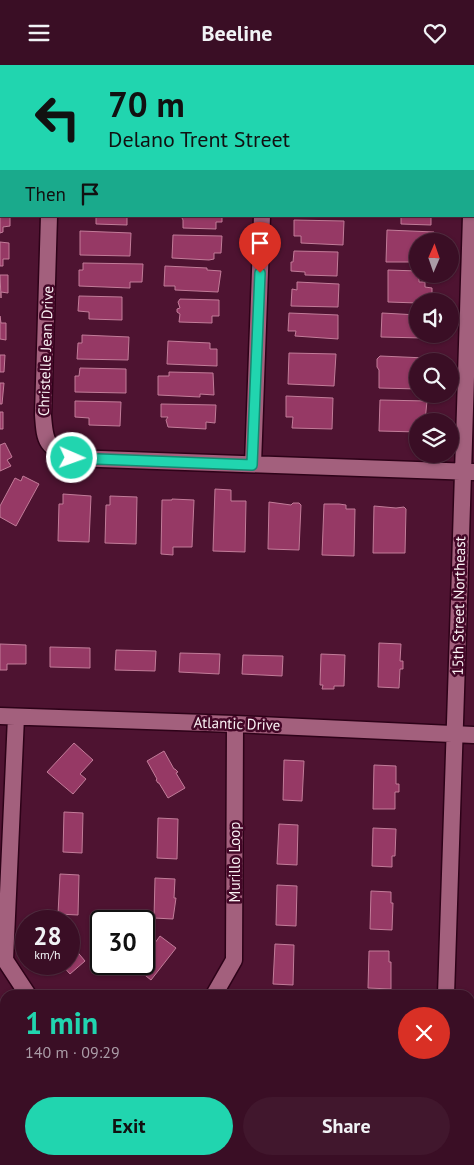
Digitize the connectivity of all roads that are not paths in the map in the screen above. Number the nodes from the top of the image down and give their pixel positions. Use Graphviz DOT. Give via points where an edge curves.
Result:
graph roads {
  1 [pos="50,217"];
  2 [pos="262,217"];
  3 [pos="471,217"];
  4 [pos="252,465"];
  5 [pos="468,472"];
  6 [pos="8,717"];
  7 [pos="235,724"];
  8 [pos="456,735"];
  9 [pos="474,735"];
  10 [pos="25,990"];
  11 [pos="217,990"];
  12 [pos="446,990"];
  1 -- 4 [label="street, Christelle Jean Drive" via="43,415 44,434 51,448 72,458"];
  2 -- 4 [label="street"];
  3 -- 5 [label="street, 15th Street Northeast"];
  4 -- 5 [label="street, Christelle Jean Drive"];
  5 -- 8 [label="street, 15th Street Northeast"];
  6 -- 7 [label="street, Atlantic Drive"];
  6 -- 10 [label="street" via="5,960"];
  7 -- 8 [label="street, Atlantic Drive"];
  7 -- 11 [label="street, Murillo Loop" via="234,960"];
  8 -- 9 [label="street, Atlantic Drive"];
  8 -- 12 [label="street, 15th Street Northeast"];
}
